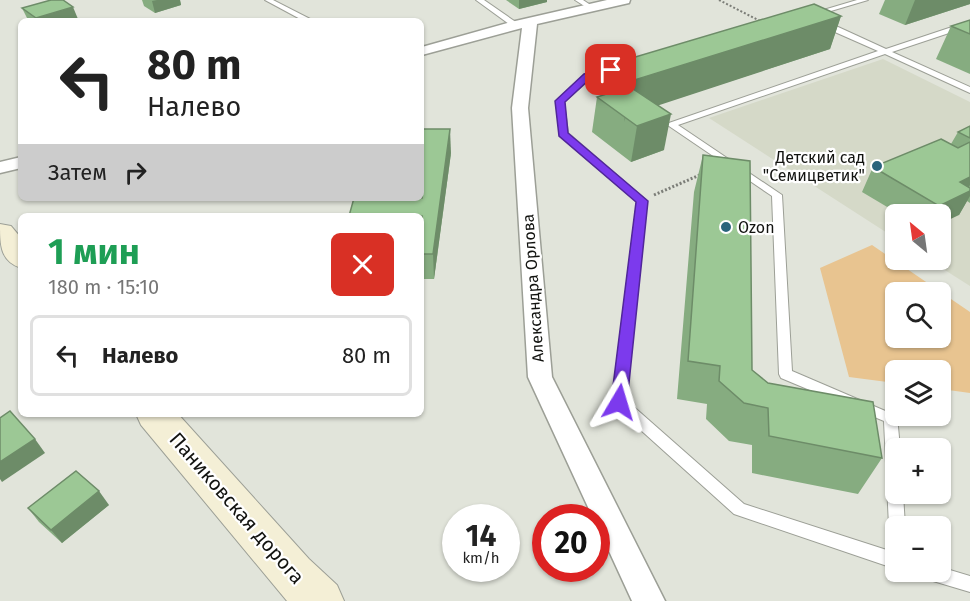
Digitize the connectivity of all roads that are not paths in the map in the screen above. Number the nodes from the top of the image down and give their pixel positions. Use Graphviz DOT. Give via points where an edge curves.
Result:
graph roads {
  1 [pos="268,0"];
  2 [pos="479,0"];
  3 [pos="578,0"];
  4 [pos="624,0"];
  5 [pos="865,0"];
  6 [pos="591,8"];
  7 [pos="808,16"];
  8 [pos="304,18"];
  9 [pos="523,24"];
  10 [pos="770,26"];
  11 [pos="970,38"];
  12 [pos="424,50"];
  13 [pos="885,51"];
  14 [pos="622,67"];
  15 [pos="970,90"];
  16 [pos="18,163"];
  17 [pos="0,168"];
  18 [pos="0,233"];
  19 [pos="18,254"];
  20 [pos="158,417"];
  21 [pos="896,516"];
  22 [pos="885,557"];
  23 [pos="951,578"];
  24 [pos="970,584"];
  25 [pos="320,601"];
  26 [pos="649,601"];
  1 -- 8 [label="lane"];
  2 -- 9 [label="lane"];
  3 -- 6 [label="lane"];
  4 -- 6 [label="street"];
  5 -- 7 [label="lane"];
  6 -- 9 [label="street"];
  7 -- 10 [label="lane"];
  7 -- 13 [label="lane"];
  9 -- 12 [label="street"];
  9 -- 26 [label="street, Александра Орлова" via="520,108 540,377"];
  11 -- 13 [label="lane" via="955,28"];
  13 -- 15 [label="lane"];
  13 -- 21 [label="lane" via="671,124 777,195 786,374 891,418"];
  14 -- 22 [label="lane" via="588,76 560,101 563,134 642,201 619,402 739,509"];
  16 -- 17 [label="street"];
  18 -- 19 [label="street"];
  20 -- 25 [label="street, Паниковская дорога" via="293,575"];
  23 -- 24 [label="lane"];
}
